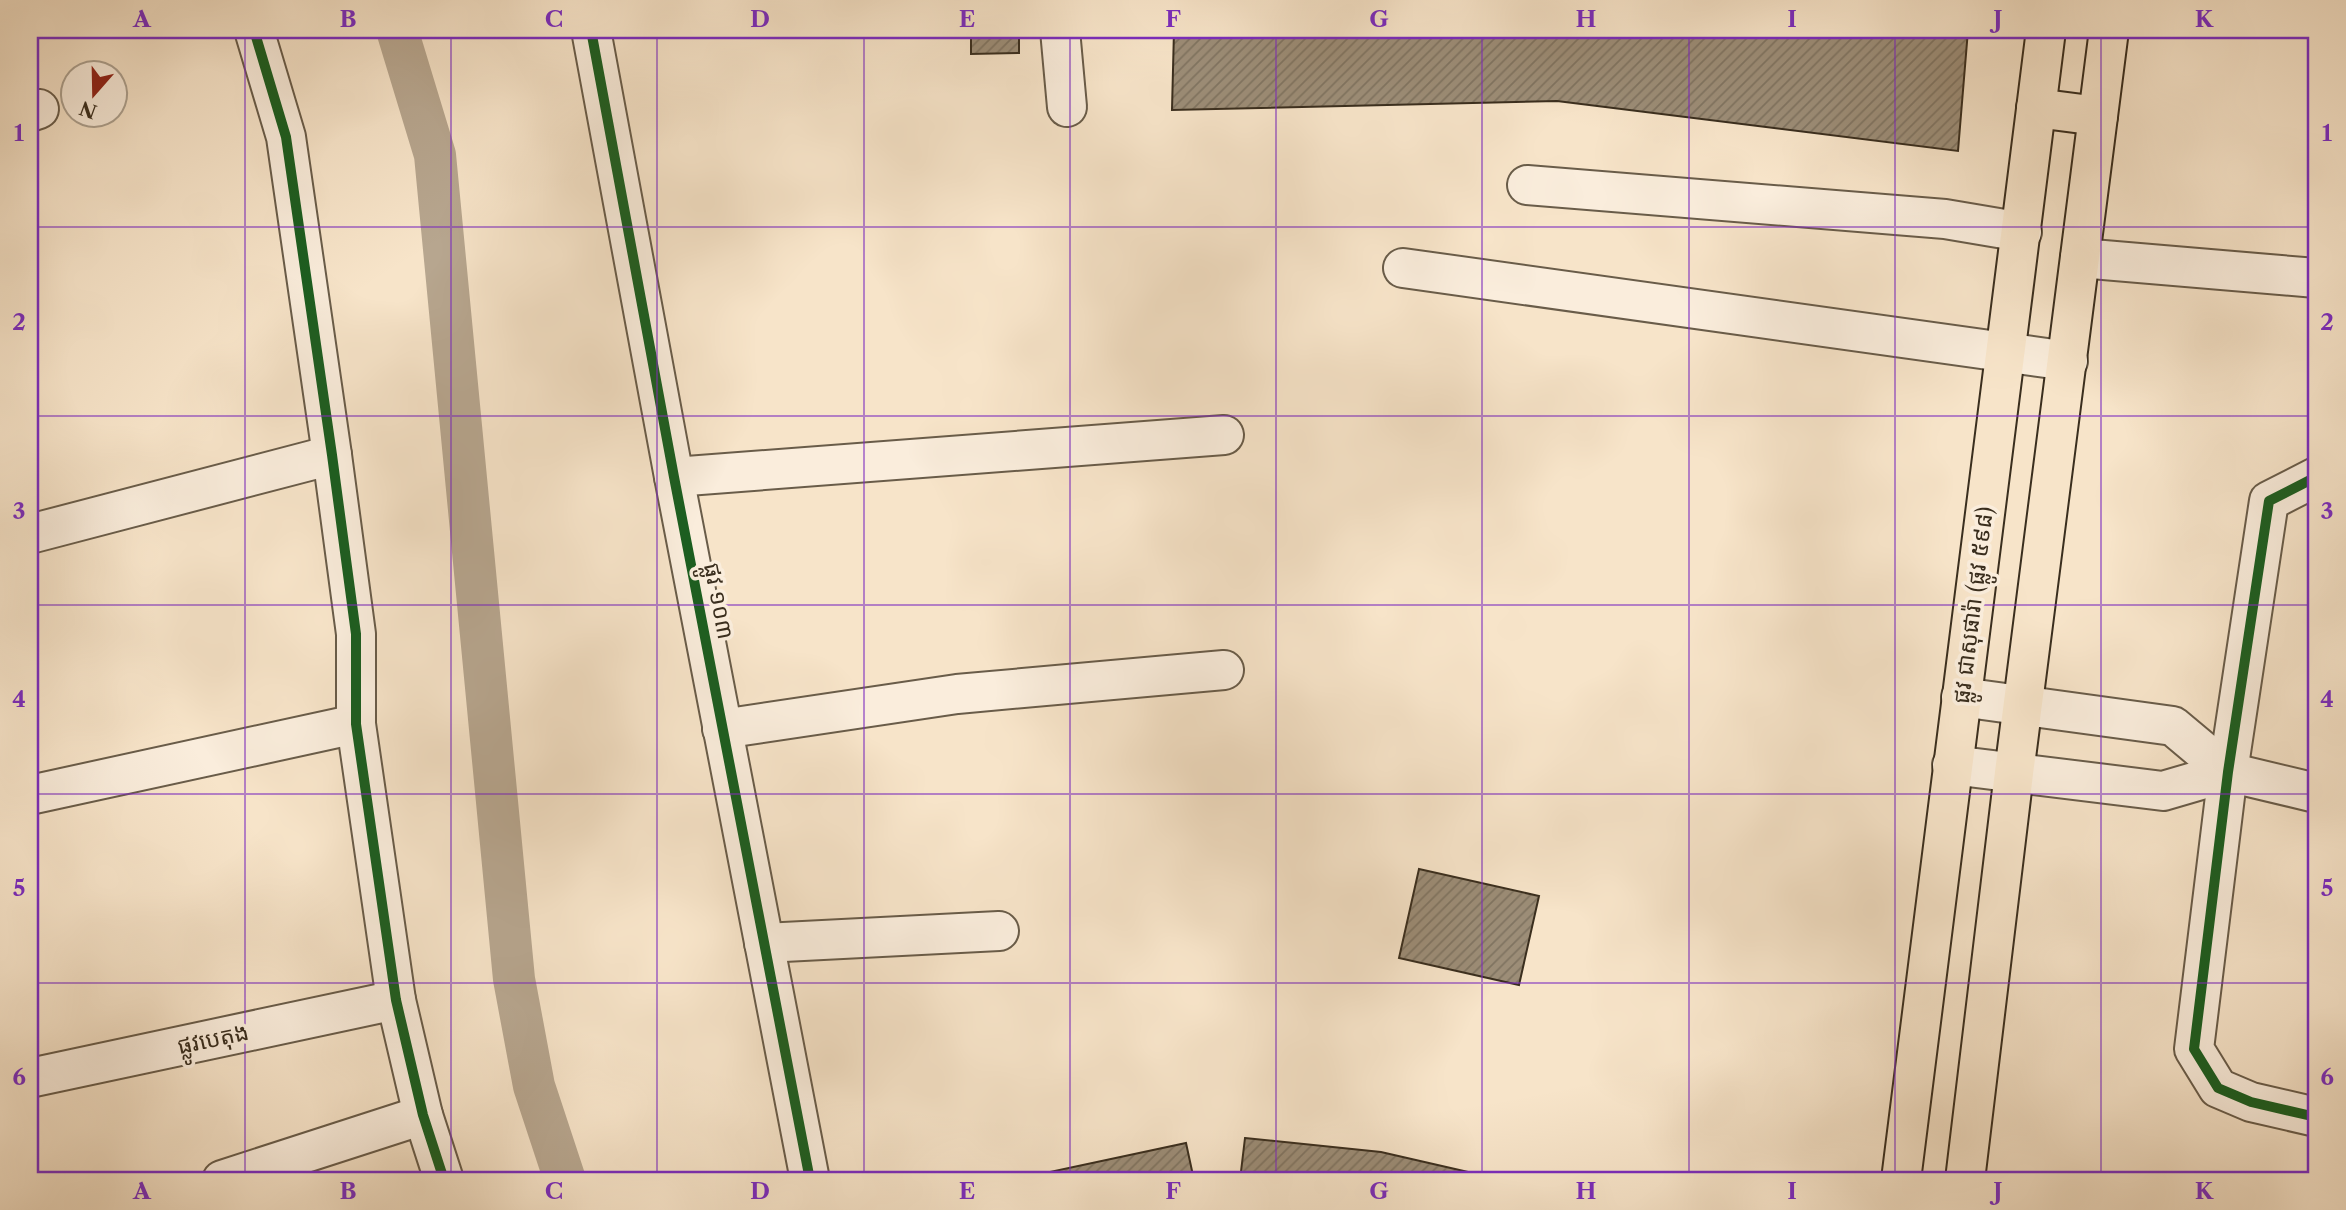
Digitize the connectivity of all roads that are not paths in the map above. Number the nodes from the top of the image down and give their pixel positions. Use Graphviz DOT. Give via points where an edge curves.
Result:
graph roads {
  1 [pos="254,30"];
  2 [pos="590,30"];
  3 [pos="1060,30"];
  4 [pos="2046,30"];
  5 [pos="2109,30"];
  6 [pos="1067,107"];
  7 [pos="2036,108"];
  8 [pos="2098,116"];
  9 [pos="1527,185"];
  10 [pos="2022,232"];
  11 [pos="2080,258"];
  12 [pos="1403,268"];
  13 [pos="2316,278"];
  14 [pos="2006,351"];
  15 [pos="2068,360"];
  16 [pos="1224,435"];
  17 [pos="332,455"];
  18 [pos="674,477"];
  19 [pos="2316,477"];
  20 [pos="30,534"];
  21 [pos="1224,670"];
  22 [pos="1961,698"];
  23 [pos="2023,707"];
  24 [pos="356,723"];
  25 [pos="722,729"];
  26 [pos="1952,765"];
  27 [pos="2228,772"];
  28 [pos="2014,773"];
  29 [pos="2316,793"];
  30 [pos="30,795"];
  31 [pos="999,930"];
  32 [pos="764,943"];
  33 [pos="396,1000"];
  34 [pos="30,1078"];
  35 [pos="423,1115"];
  36 [pos="2316,1117"];
  37 [pos="222,1180"];
  38 [pos="444,1180"];
  39 [pos="810,1180"];
  40 [pos="1901,1180"];
  41 [pos="1965,1180"];
  1 -- 17 [label="street" via="286,137"];
  2 -- 18 [label="street, ផ្លូវ ១០៣"];
  3 -- 6 [label="street"];
  4 -- 7 [label="main road, ផ្លូវ ជាសុផារ៉ា (ផ្លូវ ៥៩៨)"];
  5 -- 8 [label="main road"];
  7 -- 8 [label="main road"];
  7 -- 10 [label="main road, ផ្លូវ ជាសុផារ៉ា (ផ្លូវ ៥៩៨)"];
  8 -- 11 [label="main road"];
  9 -- 10 [label="street" via="1945,219"];
  10 -- 14 [label="main road, ផ្លូវ ជាសុផារ៉ា (ផ្លូវ ៥៩៨)"];
  11 -- 13 [label="street"];
  11 -- 15 [label="main road"];
  12 -- 14 [label="street"];
  14 -- 15 [label="street"];
  14 -- 22 [label="main road, ផ្លូវ ជាសុផារ៉ា (ផ្លូវ ៥៩៨)"];
  15 -- 23 [label="main road"];
  16 -- 18 [label="street"];
  17 -- 20 [label="street"];
  17 -- 24 [label="street" via="356,634"];
  18 -- 25 [label="street, ផ្លូវ ១០៣"];
  19 -- 27 [label="street" via="2269,501"];
  21 -- 25 [label="street" via="957,694"];
  22 -- 23 [label="street"];
  22 -- 26 [label="main road, ផ្លូវ ជាសុផារ៉ា (ផ្លូវ ៥៩៨)"];
  23 -- 27 [label="street" via="2173,726"];
  23 -- 28 [label="main road"];
  24 -- 30 [label="street"];
  24 -- 33 [label="street"];
  25 -- 32 [label="street, ផ្លូវ ១០៣"];
  26 -- 28 [label="street"];
  26 -- 40 [label="main road, ផ្លូវ ជាសុផារ៉ា (ផ្លូវ ៥៩៨)"];
  27 -- 28 [label="street" via="2163,791"];
  27 -- 29 [label="street"];
  27 -- 36 [label="street" via="2194,1049 2218,1088 2251,1102"];
  28 -- 41 [label="main road"];
  31 -- 32 [label="street"];
  32 -- 39 [label="street, ផ្លូវ ១០៣"];
  33 -- 34 [label="street, ផ្លូវបេតុង"];
  33 -- 35 [label="street"];
  35 -- 37 [label="street"];
  35 -- 38 [label="street"];
}
